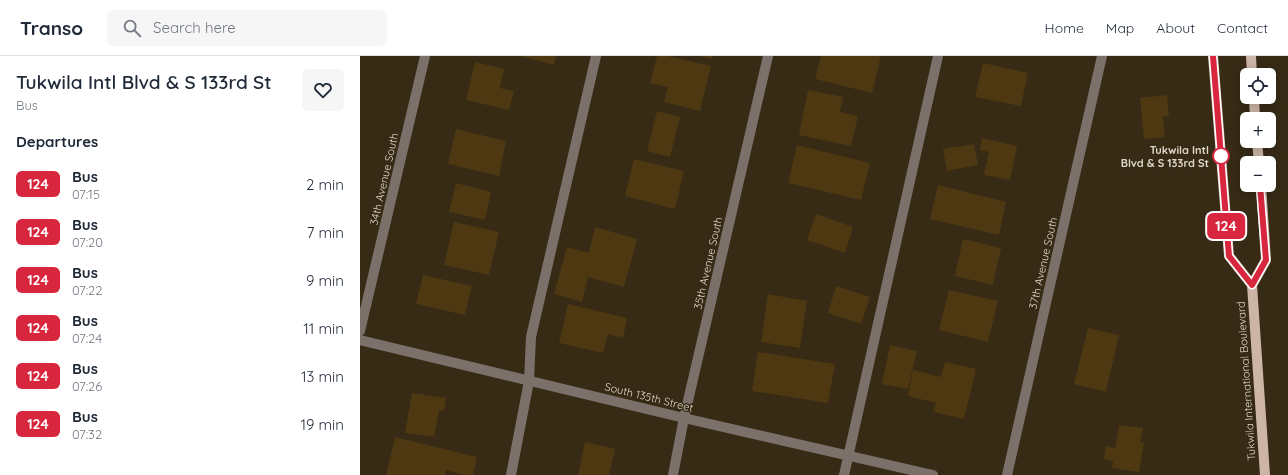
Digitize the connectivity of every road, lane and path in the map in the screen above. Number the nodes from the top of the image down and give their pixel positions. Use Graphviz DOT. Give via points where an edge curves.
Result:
graph roads {
  1 [pos="425,56"];
  2 [pos="596,56"];
  3 [pos="768,56"];
  4 [pos="938,56"];
  5 [pos="1102,56"];
  6 [pos="1214,56"];
  7 [pos="1251,56"];
  8 [pos="1252,68"];
  9 [pos="1261,192"];
  10 [pos="1252,285"];
  11 [pos="360,331"];
  12 [pos="360,340"];
  13 [pos="529,381"];
  14 [pos="684,418"];
  15 [pos="848,455"];
  16 [pos="511,475"];
  17 [pos="673,475"];
  18 [pos="844,475"];
  19 [pos="933,475"];
  20 [pos="1007,475"];
  21 [pos="1264,475"];
  1 -- 11 [label="street, 34th Avenue South"];
  2 -- 13 [label="street" via="531,337"];
  3 -- 14 [label="street, 35th Avenue South"];
  4 -- 15 [label="street"];
  5 -- 20 [label="street, 37th Avenue South"];
  6 -- 10 [label="main road" via="1229,256"];
  7 -- 8 [label="main road"];
  9 -- 10 [label="main road" via="1266,260"];
  10 -- 21 [label="main road, Tukwila International Boulevard"];
  12 -- 13 [label="street, South 135th Street"];
  13 -- 14 [label="street, South 135th Street"];
  13 -- 16 [label="street"];
  14 -- 15 [label="street, South 135th Street"];
  14 -- 17 [label="street, 35th Avenue South"];
  15 -- 18 [label="street"];
  15 -- 19 [label="street, South 135th Street"];
}
